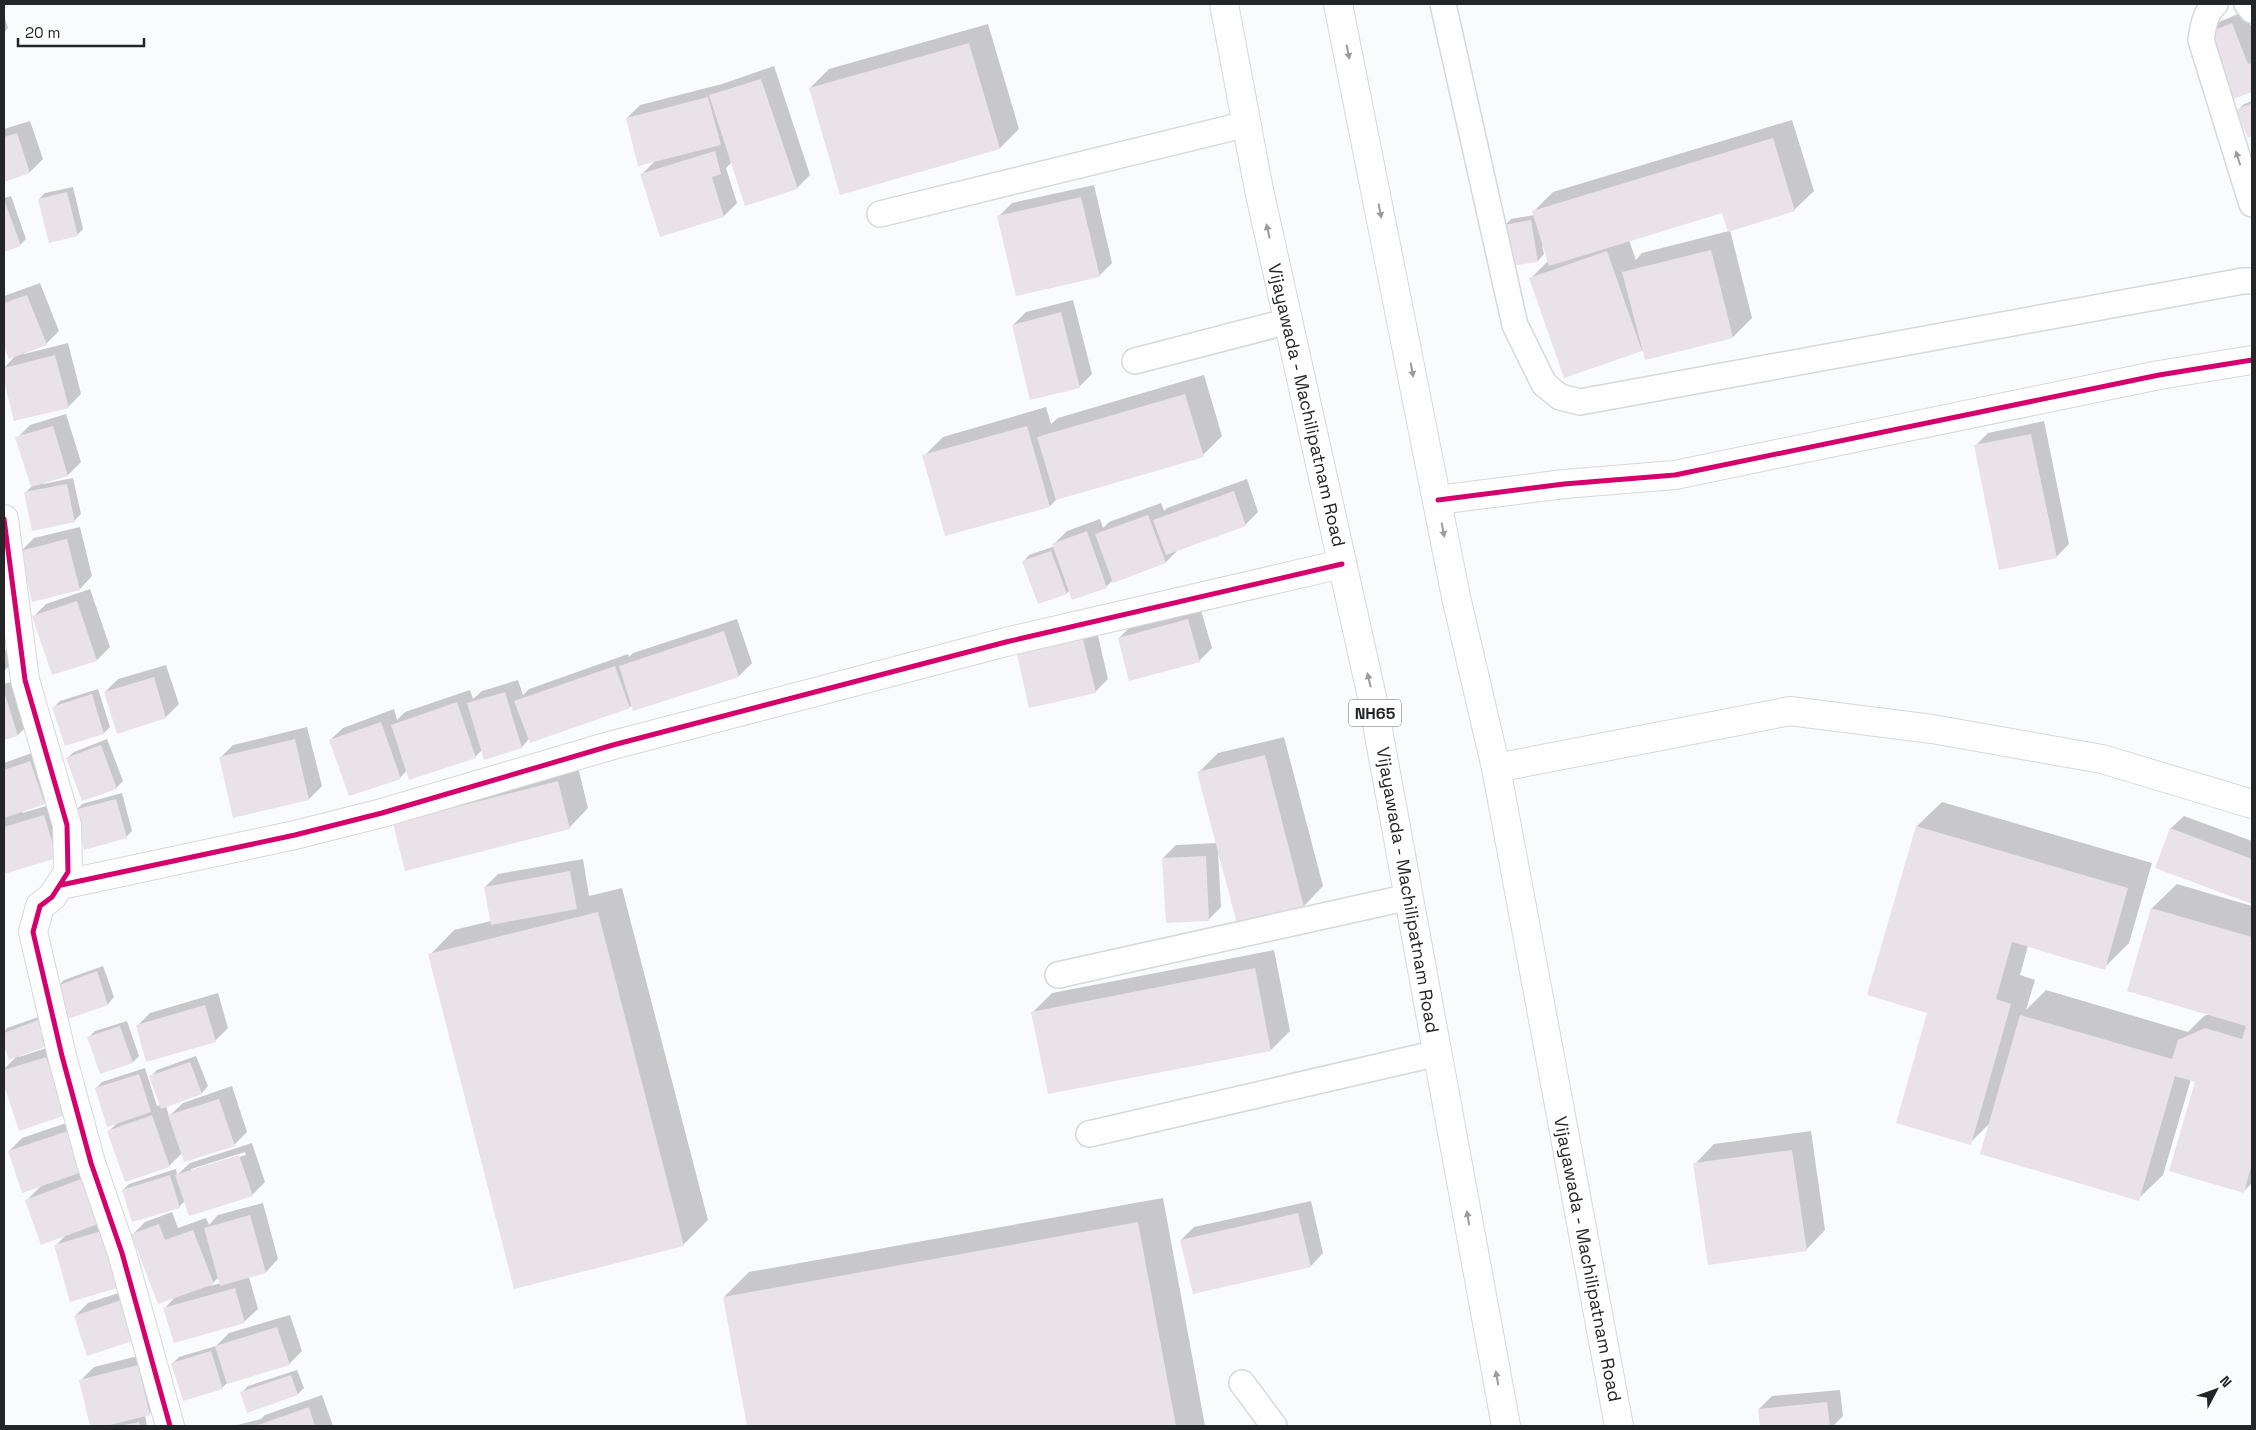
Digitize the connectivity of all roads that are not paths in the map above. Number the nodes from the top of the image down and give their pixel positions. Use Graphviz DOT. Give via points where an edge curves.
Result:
graph roads {
  1 [pos="1224,4"];
  2 [pos="1338,4"];
  3 [pos="1443,4"];
  4 [pos="2215,4"];
  5 [pos="2247,4"];
  6 [pos="2252,10"];
  7 [pos="1247,124"];
  8 [pos="2252,204"];
  9 [pos="880,214"];
  10 [pos="2252,281"];
  11 [pos="1288,320"];
  12 [pos="2252,360"];
  13 [pos="1136,361"];
  14 [pos="1438,500"];
  15 [pos="4,518"];
  16 [pos="1342,564"];
  17 [pos="1496,768"];
  18 [pos="2252,804"];
  19 [pos="61,885"];
  20 [pos="1409,897"];
  21 [pos="1058,975"];
  22 [pos="1438,1052"];
  23 [pos="1089,1134"];
  24 [pos="1242,1383"];
  25 [pos="170,1426"];
  26 [pos="1274,1426"];
  27 [pos="1506,1426"];
  28 [pos="1619,1426"];
  1 -- 7 [label="main road, Vijayawada - Machilipatnam Road / NH65"];
  2 -- 14 [label="main road, Vijayawada - Machilipatnam Road, one-way"];
  3 -- 10 [label="lane" via="1515,325 1544,384 1560,397 1580,402"];
  8 -- 4 [label="lane, one-way" via="2201,40 2206,16"];
  5 -- 6 [label="lane"];
  7 -- 9 [label="lane"];
  11 -- 7 [label="main road, Vijayawada - Machilipatnam Road / NH65, one-way"];
  11 -- 13 [label="lane"];
  11 -- 16 [label="main road, Vijayawada - Machilipatnam Road / NH65"];
  12 -- 14 [label="main road" via="1675,475 1564,484"];
  14 -- 17 [label="main road, Vijayawada - Machilipatnam Road, one-way" via="1456,598"];
  15 -- 19 [label="main road" via="25,680 67,825 68,872"];
  16 -- 19 [label="main road" via="1006,642 612,745 382,813 295,835"];
  20 -- 16 [label="main road, Vijayawada - Machilipatnam Road / NH65, one-way" via="1372,697"];
  17 -- 18 [label="main road" via="1790,711 1932,729 2102,759"];
  17 -- 28 [label="main road, Vijayawada - Machilipatnam Road"];
  19 -- 25 [label="main road" via="40,906 33,932 88,1154 122,1253"];
  20 -- 21 [label="lane"];
  20 -- 22 [label="main road, Vijayawada - Machilipatnam Road / NH65"];
  22 -- 23 [label="lane"];
  27 -- 22 [label="main road, Vijayawada - Machilipatnam Road / NH65, one-way"];
  24 -- 26 [label="lane"];
}
